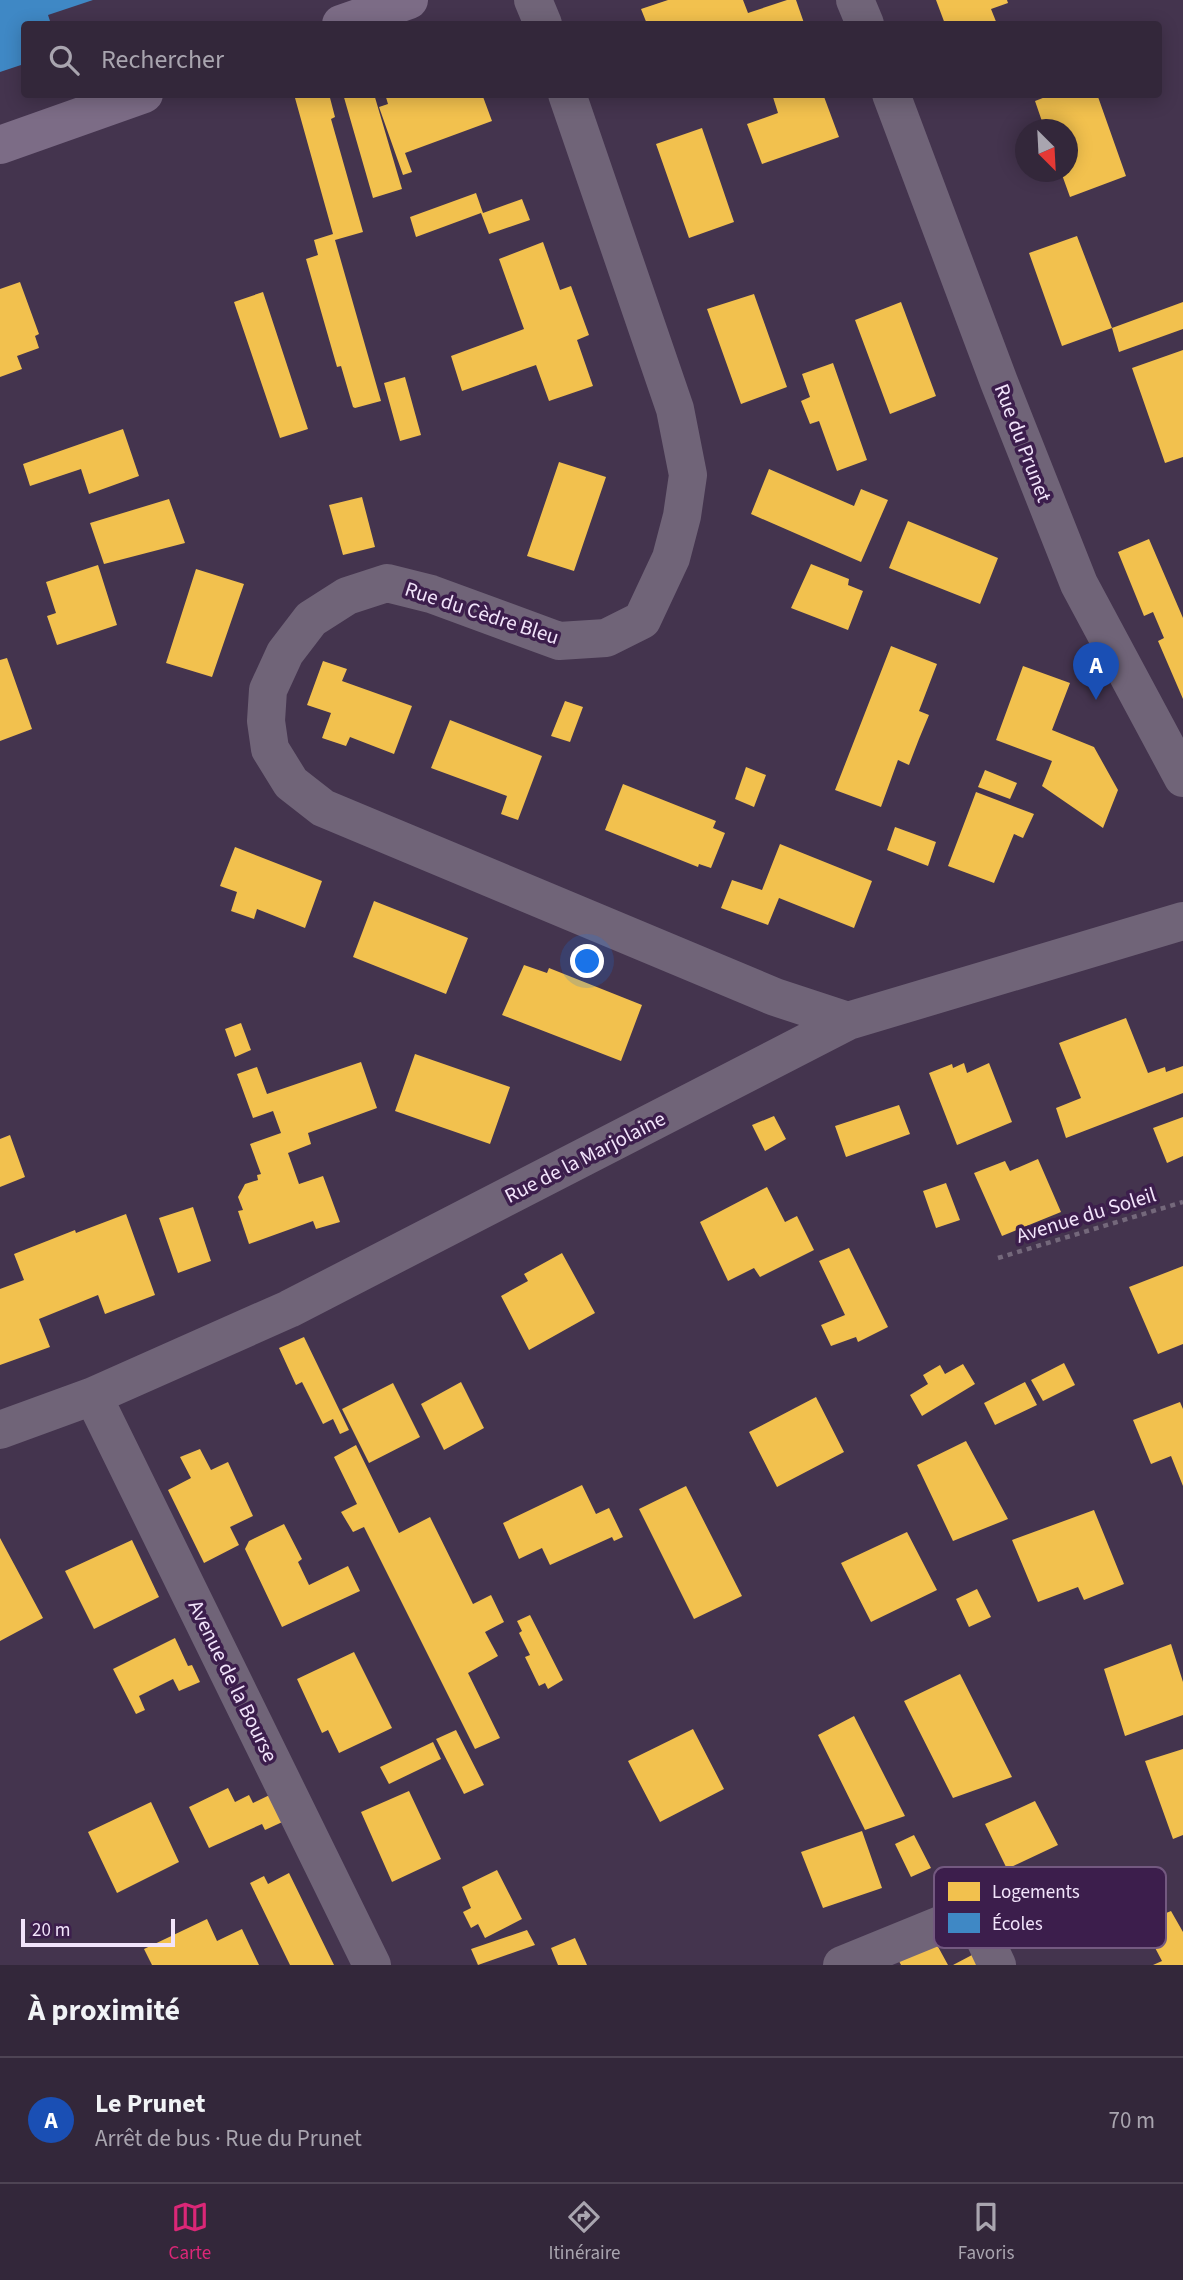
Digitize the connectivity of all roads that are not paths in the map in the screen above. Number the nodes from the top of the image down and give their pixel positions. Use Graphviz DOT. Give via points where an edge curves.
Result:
graph roads {
  1 [pos="409,0"];
  2 [pos="533,0"];
  3 [pos="855,0"];
  4 [pos="350,21"];
  5 [pos="542,21"];
  6 [pos="864,21"];
  7 [pos="133,98"];
  8 [pos="568,98"];
  9 [pos="892,98"];
  10 [pos="0,145"];
  11 [pos="1183,778"];
  12 [pos="1183,921"];
  13 [pos="848,1021"];
  14 [pos="93,1396"];
  15 [pos="0,1430"];
  16 [pos="934,1927"];
  17 [pos="989,1948"];
  18 [pos="372,1965"];
  19 [pos="842,1965"];
  20 [pos="997,1965"];
  1 -- 4 [label="main road"];
  2 -- 5 [label="street"];
  3 -- 6 [label="street"];
  7 -- 10 [label="main road"];
  8 -- 13 [label="street, Rue du Cèdre Bleu" via="676,409 688,475 671,558 642,620 606,638 559,641 431,594 387,583 347,596 311,619 285,653 268,690 270,749 291,783 323,808 775,997"];
  9 -- 11 [label="street, Rue du Prunet" via="1079,584"];
  12 -- 13 [label="street, Rue de la Marjolaine"];
  13 -- 14 [label="street, Rue de la Marjolaine" via="289,1309"];
  14 -- 15 [label="street, Rue de la Marjolaine"];
  14 -- 18 [label="street, Avenue de la Bourse"];
  16 -- 19 [label="street"];
  17 -- 20 [label="street"];
}
